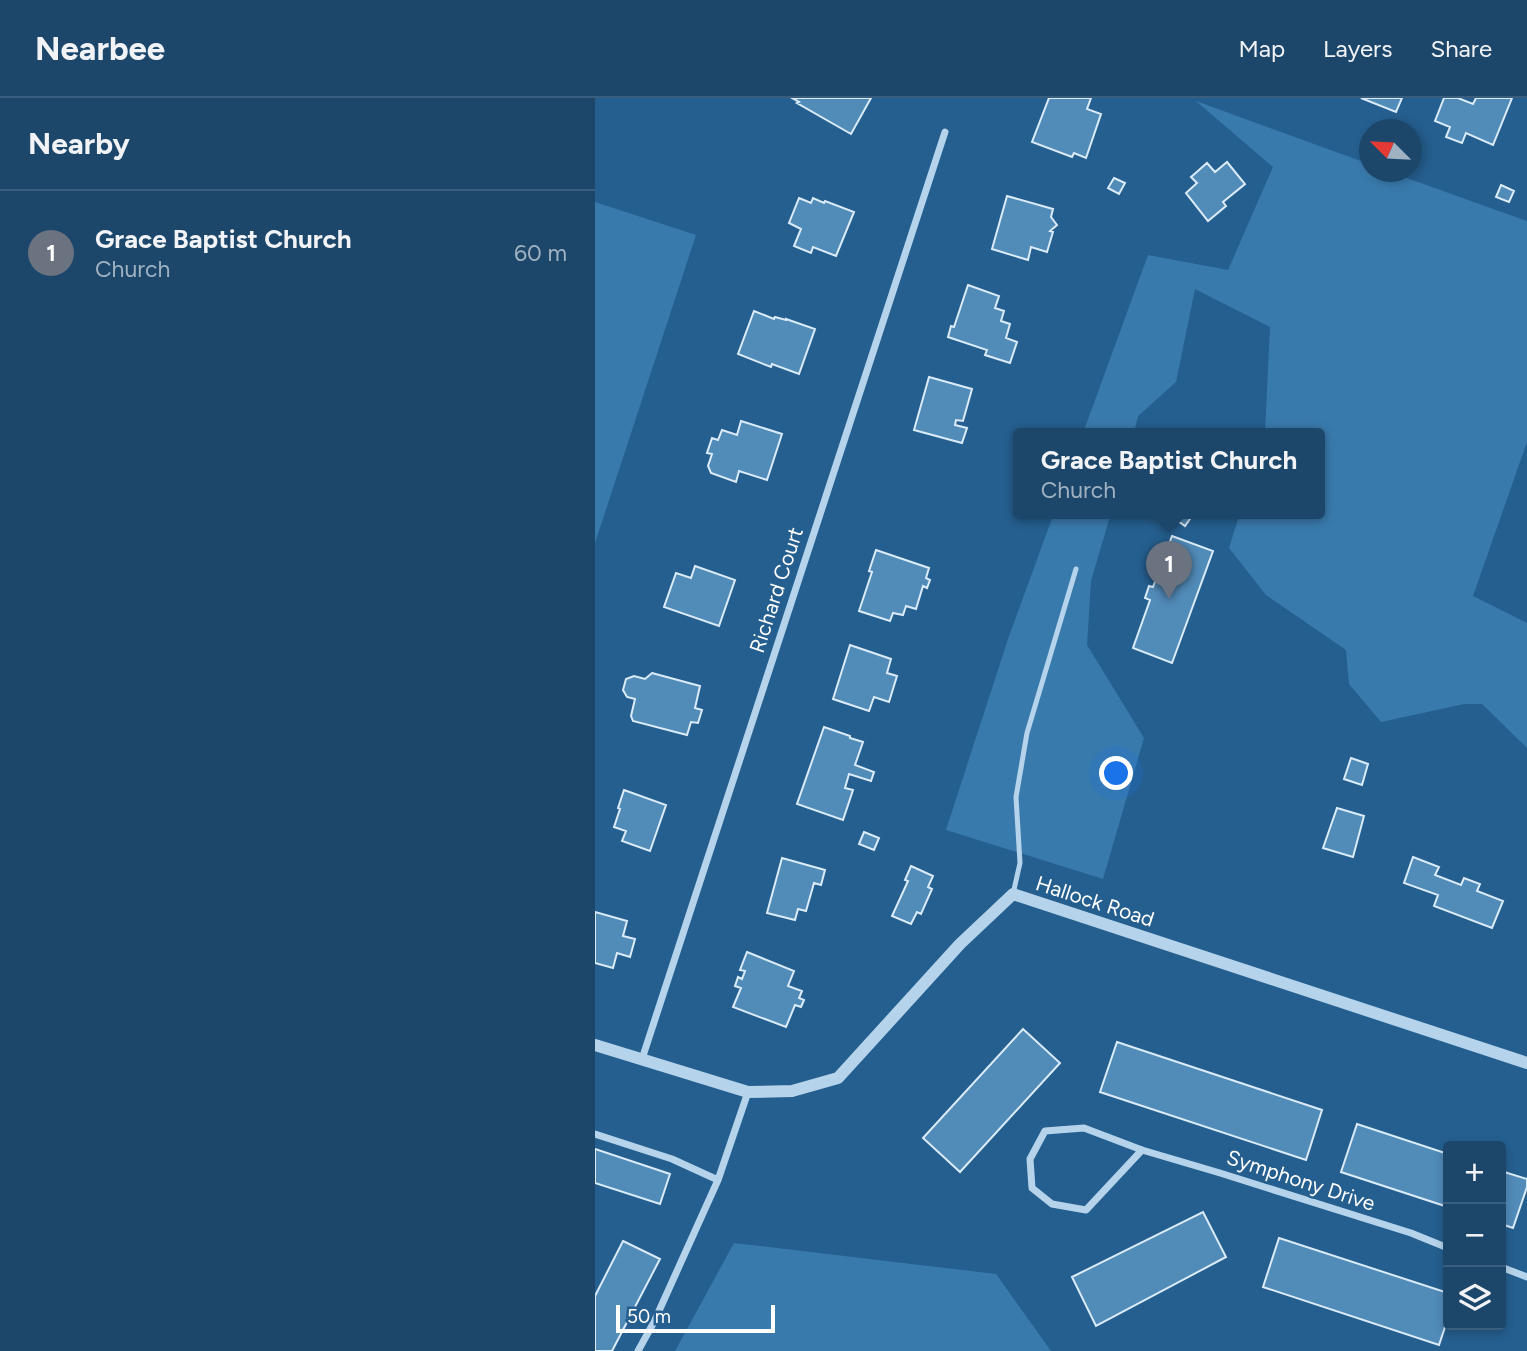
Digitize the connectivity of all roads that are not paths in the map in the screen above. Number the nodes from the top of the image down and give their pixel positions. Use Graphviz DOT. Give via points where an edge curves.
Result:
graph roads {
  1 [pos="945,132"];
  2 [pos="1076,569"];
  3 [pos="1013,894"];
  4 [pos="595,1045"];
  5 [pos="642,1059"];
  6 [pos="1527,1063"];
  7 [pos="748,1092"];
  8 [pos="595,1134"];
  9 [pos="1142,1150"];
  10 [pos="719,1180"];
  11 [pos="1443,1246"];
  12 [pos="1506,1270"];
  13 [pos="1527,1278"];
  14 [pos="638,1351"];
  1 -- 5 [label="street, Richard Court"];
  2 -- 3 [label="lane" via="1027,733 1016,797 1020,863"];
  3 -- 6 [label="street, Hallock Road"];
  3 -- 7 [label="street, Hallock Road" via="960,944 838,1078 792,1091"];
  4 -- 5 [label="street, Hallock Road"];
  5 -- 7 [label="street, Hallock Road"];
  7 -- 10 [label="street"];
  8 -- 10 [label="street"];
  9 -- 9 [label="street, Symphony Drive" via="1084,1128 1045,1131 1030,1159 1032,1188 1052,1205 1086,1210"];
  9 -- 11 [label="street, Symphony Drive"];
  10 -- 14 [label="street"];
  12 -- 13 [label="street"];
}
